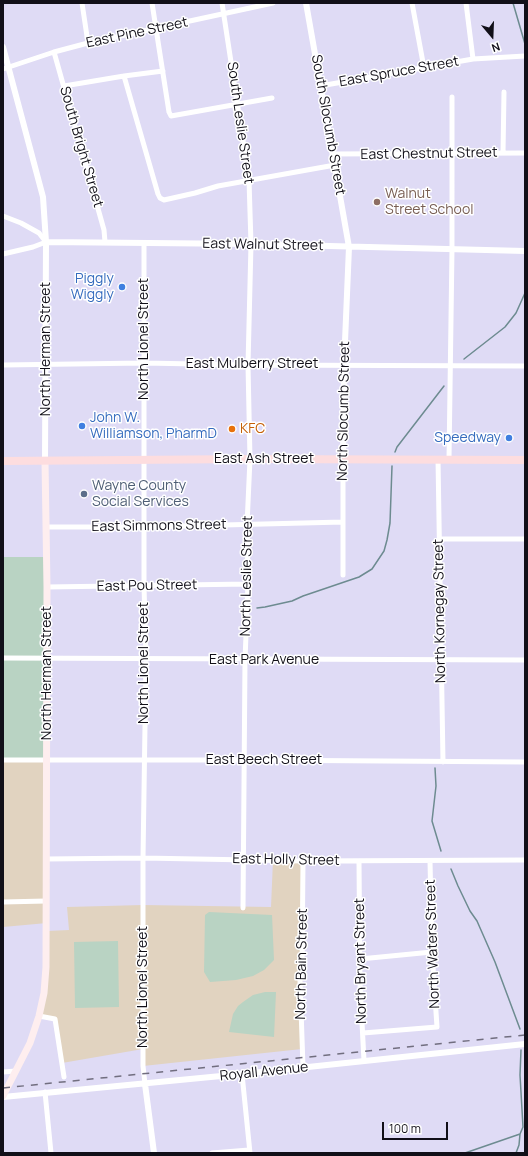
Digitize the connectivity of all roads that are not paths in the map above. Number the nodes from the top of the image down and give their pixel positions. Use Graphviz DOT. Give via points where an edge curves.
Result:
graph roads {
  1 [pos="82,3"];
  2 [pos="152,3"];
  3 [pos="222,3"];
  4 [pos="273,3"];
  5 [pos="306,3"];
  6 [pos="412,3"];
  7 [pos="466,3"];
  8 [pos="224,14"];
  9 [pos="156,29"];
  10 [pos="88,43"];
  11 [pos="3,47"];
  12 [pos="54,52"];
  13 [pos="525,56"];
  14 [pos="473,59"];
  15 [pos="6,68"];
  16 [pos="424,68"];
  17 [pos="162,71"];
  18 [pos="124,76"];
  19 [pos="64,86"];
  20 [pos="320,86"];
  21 [pos="504,92"];
  22 [pos="452,97"];
  23 [pos="272,98"];
  24 [pos="238,105"];
  25 [pos="503,153"];
  26 [pos="525,153"];
  27 [pos="333,154"];
  28 [pos="452,154"];
  29 [pos="335,165"];
  30 [pos="249,180"];
  31 [pos="3,216"];
  32 [pos="46,242"];
  33 [pos="105,242"];
  34 [pos="144,243"];
  35 [pos="250,244"];
  36 [pos="349,247"];
  37 [pos="452,248"];
  38 [pos="525,251"];
  39 [pos="3,254"];
  40 [pos="3,364"];
  41 [pos="45,364"];
  42 [pos="144,364"];
  43 [pos="248,365"];
  44 [pos="344,365"];
  45 [pos="450,366"];
  46 [pos="525,366"];
  47 [pos="250,459"];
  48 [pos="438,459"];
  49 [pos="144,460"];
  50 [pos="343,460"];
  51 [pos="449,460"];
  52 [pos="525,460"];
  53 [pos="3,461"];
  54 [pos="45,461"];
  55 [pos="343,522"];
  56 [pos="247,525"];
  57 [pos="46,526"];
  58 [pos="144,527"];
  59 [pos="439,539"];
  60 [pos="525,539"];
  61 [pos="343,576"];
  62 [pos="248,584"];
  63 [pos="144,586"];
  64 [pos="47,587"];
  65 [pos="3,658"];
  66 [pos="46,659"];
  67 [pos="146,659"];
  68 [pos="245,660"];
  69 [pos="442,660"];
  70 [pos="525,660"];
  71 [pos="3,760"];
  72 [pos="47,760"];
  73 [pos="145,760"];
  74 [pos="245,760"];
  75 [pos="444,762"];
  76 [pos="525,762"];
  77 [pos="143,858"];
  78 [pos="46,859"];
  79 [pos="244,859"];
  80 [pos="430,860"];
  81 [pos="525,860"];
  82 [pos="303,861"];
  83 [pos="359,861"];
  84 [pos="46,901"];
  85 [pos="3,902"];
  86 [pos="243,908"];
  87 [pos="432,952"];
  88 [pos="360,959"];
  89 [pos="39,1016"];
  90 [pos="363,1033"];
  91 [pos="525,1044"];
  92 [pos="364,1061"];
  93 [pos="303,1067"];
  94 [pos="16,1071"];
  95 [pos="3,1072"];
  96 [pos="242,1074"];
  97 [pos="64,1077"];
  98 [pos="145,1084"];
  99 [pos="45,1092"];
  100 [pos="3,1096"];
  101 [pos="249,1151"];
  102 [pos="51,1153"];
  103 [pos="154,1153"];
  104 [pos="212,1153"];
  1 -- 10 [label="street"];
  2 -- 9 [label="street"];
  3 -- 8 [label="street, South Leslie Street"];
  4 -- 8 [label="street, East Pine Street"];
  5 -- 20 [label="street, South Slocumb Street"];
  6 -- 16 [label="street"];
  7 -- 14 [label="street"];
  8 -- 9 [label="street, East Pine Street"];
  8 -- 24 [label="street, South Leslie Street"];
  9 -- 10 [label="street, East Pine Street"];
  9 -- 17 [label="street"];
  10 -- 12 [label="street, East Pine Street"];
  11 -- 15 [label="street, North Herman Street"];
  12 -- 15 [label="street, East Pine Street"];
  12 -- 19 [label="street, South Bright Street"];
  13 -- 14 [label="street, East Spruce Street"];
  14 -- 16 [label="street, East Spruce Street"];
  15 -- 32 [label="street, North Herman Street" via="43,197"];
  16 -- 20 [label="street, East Spruce Street"];
  17 -- 18 [label="street"];
  17 -- 24 [label="street" via="171,116"];
  18 -- 19 [label="street"];
  18 -- 30 [label="street" via="160,198 164,200"];
  19 -- 33 [label="street, South Bright Street" via="104,230"];
  20 -- 27 [label="street, South Slocumb Street"];
  21 -- 25 [label="street"];
  22 -- 28 [label="street"];
  23 -- 24 [label="street"];
  24 -- 30 [label="street, South Leslie Street"];
  25 -- 26 [label="street, East Chestnut Street"];
  25 -- 28 [label="street, East Chestnut Street"];
  27 -- 28 [label="street, East Chestnut Street"];
  27 -- 29 [label="street, South Slocumb Street"];
  28 -- 37 [label="street"];
  29 -- 30 [label="street"];
  29 -- 36 [label="street, South Slocumb Street"];
  30 -- 35 [label="street, South Leslie Street"];
  31 -- 32 [label="street" via="39,233"];
  32 -- 33 [label="street, East Walnut Street"];
  32 -- 39 [label="street, East Walnut Street"];
  32 -- 41 [label="street, North Herman Street"];
  33 -- 34 [label="street, East Walnut Street"];
  34 -- 35 [label="street, East Walnut Street"];
  34 -- 42 [label="street, North Lionel Street"];
  35 -- 36 [label="street, East Walnut Street"];
  35 -- 43 [label="street, North Leslie Street"];
  36 -- 37 [label="street, East Walnut Street"];
  36 -- 44 [label="street, North Slocumb Street"];
  37 -- 38 [label="street, East Walnut Street"];
  37 -- 45 [label="street"];
  40 -- 41 [label="street, East Mulberry Street"];
  41 -- 42 [label="street, East Mulberry Street"];
  41 -- 54 [label="street, North Herman Street"];
  42 -- 43 [label="street, East Mulberry Street"];
  42 -- 49 [label="street, North Lionel Street"];
  43 -- 44 [label="street, East Mulberry Street"];
  43 -- 47 [label="street, North Leslie Street"];
  44 -- 45 [label="street, East Mulberry Street"];
  44 -- 50 [label="street, North Slocumb Street"];
  45 -- 46 [label="street, East Mulberry Street"];
  45 -- 51 [label="street"];
  47 -- 49 [label="main road, East Ash Street"];
  47 -- 50 [label="main road, East Ash Street"];
  47 -- 56 [label="street, North Leslie Street"];
  48 -- 50 [label="main road, East Ash Street"];
  48 -- 51 [label="main road, East Ash Street"];
  48 -- 59 [label="street, North Kornegay Street"];
  49 -- 54 [label="main road, East Ash Street"];
  49 -- 58 [label="street, North Lionel Street"];
  50 -- 55 [label="street, North Slocumb Street"];
  51 -- 52 [label="main road, East Ash Street"];
  53 -- 54 [label="main road, East Ash Street"];
  54 -- 57 [label="main road, North Herman Street"];
  55 -- 56 [label="street, East Simmons Street"];
  55 -- 61 [label="street, North Slocumb Street"];
  56 -- 58 [label="street, East Simmons Street"];
  56 -- 62 [label="street, North Leslie Street"];
  57 -- 58 [label="street, East Simmons Street"];
  57 -- 64 [label="main road, North Herman Street"];
  58 -- 63 [label="street, North Lionel Street"];
  59 -- 60 [label="street"];
  59 -- 69 [label="street, North Kornegay Street"];
  62 -- 63 [label="street, East Pou Street"];
  62 -- 68 [label="street, North Leslie Street"];
  63 -- 64 [label="street, East Pou Street"];
  63 -- 67 [label="street, North Lionel Street"];
  64 -- 66 [label="main road, North Herman Street"];
  65 -- 66 [label="street, East Park Avenue"];
  66 -- 67 [label="street, East Park Avenue"];
  66 -- 72 [label="main road, North Herman Street"];
  67 -- 68 [label="street, East Park Avenue"];
  67 -- 73 [label="street, North Lionel Street"];
  68 -- 69 [label="street, East Park Avenue"];
  68 -- 74 [label="street, North Leslie Street"];
  69 -- 70 [label="street, East Park Avenue"];
  69 -- 75 [label="street, North Kornegay Street"];
  71 -- 72 [label="street, East Beech Street"];
  72 -- 73 [label="street, East Beech Street"];
  72 -- 78 [label="main road, North Herman Street"];
  73 -- 74 [label="street, East Beech Street"];
  73 -- 77 [label="street, North Lionel Street"];
  74 -- 75 [label="street, East Beech Street"];
  74 -- 79 [label="street, North Leslie Street"];
  75 -- 76 [label="street, East Beech Street"];
  77 -- 78 [label="street, East Holly Street"];
  77 -- 79 [label="street, East Holly Street"];
  77 -- 98 [label="street, North Lionel Street"];
  78 -- 84 [label="main road, North Herman Street"];
  79 -- 82 [label="street, East Holly Street"];
  79 -- 86 [label="street, North Leslie Street"];
  80 -- 81 [label="street, East Holly Street"];
  80 -- 83 [label="street, East Holly Street"];
  80 -- 87 [label="street, North Waters Street"];
  82 -- 83 [label="street, East Holly Street"];
  82 -- 93 [label="street, North Bain Street" via="300,980"];
  83 -- 88 [label="street, North Bryant Street"];
  84 -- 85 [label="street"];
  84 -- 89 [label="main road, North Herman Street" via="46,967"];
  87 -- 88 [label="street"];
  87 -- 90 [label="street, North Waters Street" via="437,1027"];
  88 -- 90 [label="street, North Bryant Street"];
  89 -- 94 [label="main road, North Herman Street" via="30,1043"];
  89 -- 97 [label="street" via="55,1019"];
  90 -- 92 [label="street, North Bryant Street"];
  91 -- 92 [label="street, Royall Avenue"];
  92 -- 93 [label="street, Royall Avenue"];
  93 -- 96 [label="street, Royall Avenue"];
  94 -- 95 [label="street"];
  94 -- 100 [label="main road, North Herman Street"];
  96 -- 98 [label="street, Royall Avenue"];
  96 -- 101 [label="street"];
  98 -- 99 [label="street, Royall Avenue"];
  98 -- 103 [label="street"];
  99 -- 100 [label="street, Royall Avenue"];
  99 -- 102 [label="street"];
  101 -- 104 [label="street"];
}
